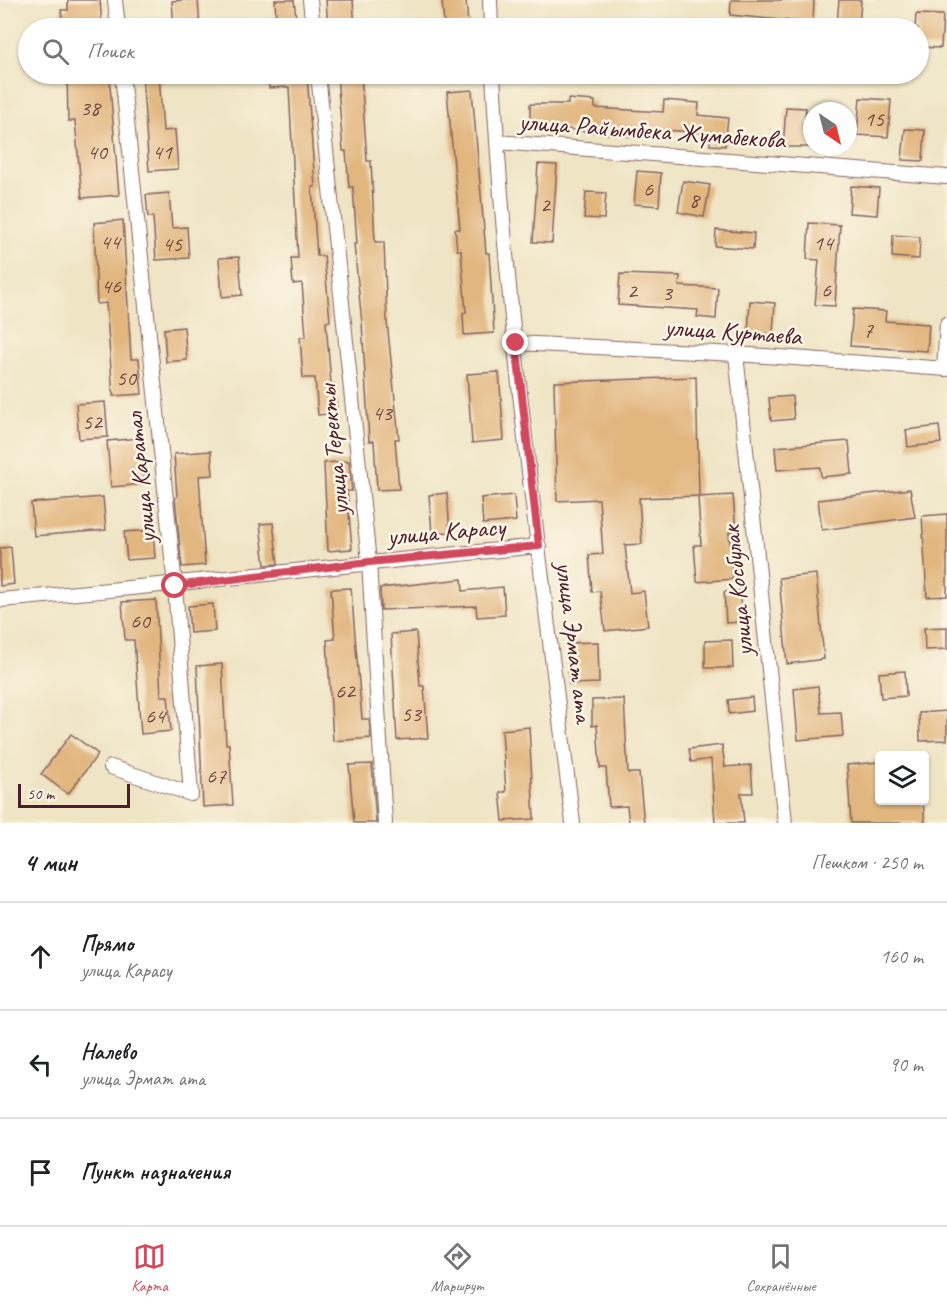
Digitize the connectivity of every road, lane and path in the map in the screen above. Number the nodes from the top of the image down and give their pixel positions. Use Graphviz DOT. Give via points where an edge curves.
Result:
graph roads {
  1 [pos="115,0"];
  2 [pos="310,0"];
  3 [pos="490,0"];
  4 [pos="117,18"];
  5 [pos="312,18"];
  6 [pos="491,18"];
  7 [pos="124,84"];
  8 [pos="319,84"];
  9 [pos="494,84"];
  10 [pos="497,142"];
  11 [pos="947,177"];
  12 [pos="947,324"];
  13 [pos="516,343"];
  14 [pos="736,354"];
  15 [pos="945,369"];
  16 [pos="539,546"];
  17 [pos="369,562"];
  18 [pos="175,586"];
  19 [pos="0,600"];
  20 [pos="111,767"];
  21 [pos="385,823"];
  22 [pos="573,823"];
  23 [pos="785,823"];
  1 -- 4 [label="street"];
  2 -- 5 [label="street"];
  3 -- 6 [label="street"];
  7 -- 18 [label="street, улица Каратал"];
  8 -- 17 [label="street, улица Теректы"];
  9 -- 10 [label="street, улица Эрмат ата"];
  10 -- 11 [label="street, улица Райымбека Жумабекова"];
  10 -- 13 [label="street, улица Эрмат ата"];
  12 -- 15 [label="street"];
  13 -- 14 [label="street, улица Куртаева"];
  13 -- 16 [label="street, улица Эрмат ата"];
  14 -- 15 [label="street, улица Куртаева"];
  14 -- 23 [label="street, улица Косбулак"];
  16 -- 17 [label="street, улица Карасу"];
  16 -- 22 [label="street, улица Эрмат ата"];
  17 -- 18 [label="street, улица Карасу"];
  17 -- 21 [label="street, улица Теректы"];
  18 -- 19 [label="street, улица Карасу"];
  18 -- 20 [label="street, улица Каратал" via="191,794"];
}
